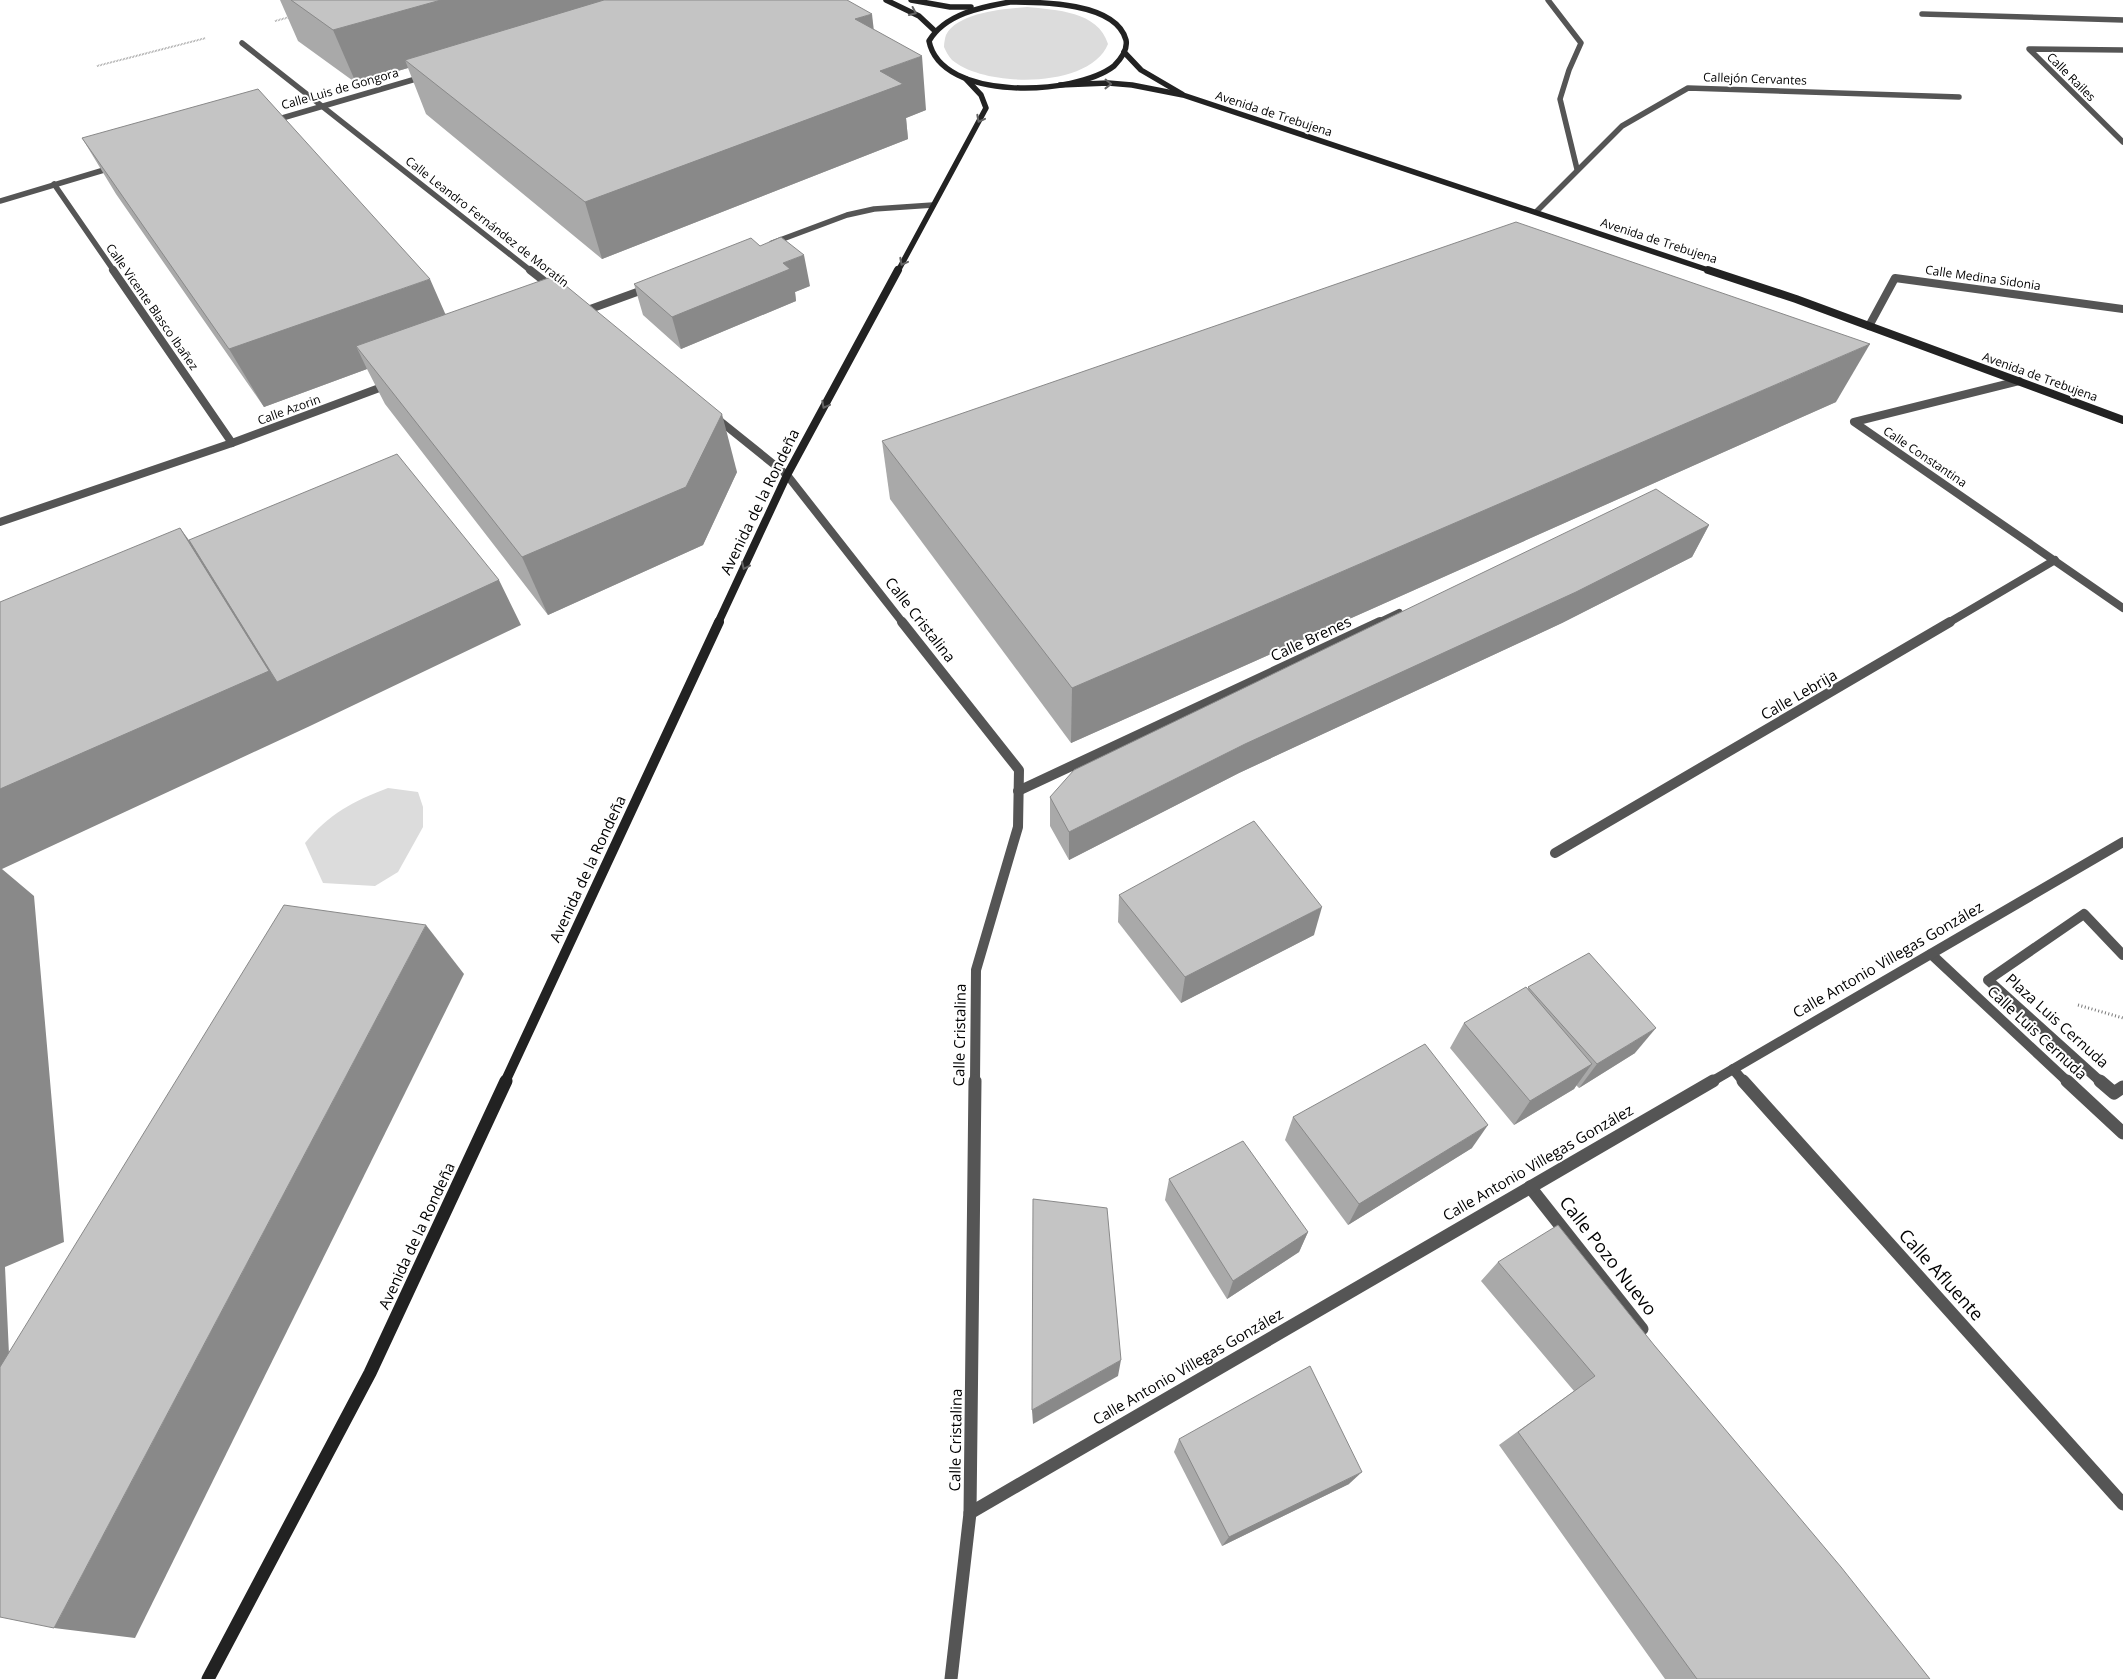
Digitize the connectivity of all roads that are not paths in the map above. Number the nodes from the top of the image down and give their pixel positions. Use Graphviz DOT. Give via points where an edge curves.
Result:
graph roads {
  1 [pos="886,0"];
  2 [pos="911,0"];
  3 [pos="1073,0"];
  4 [pos="1548,0"];
  5 [pos="1013,1"];
  6 [pos="979,8"];
  7 [pos="1079,8"];
  8 [pos="1922,14"];
  9 [pos="2123,20"];
  10 [pos="935,31"];
  11 [pos="242,43"];
  12 [pos="2123,50"];
  13 [pos="1124,52"];
  14 [pos="437,72"];
  15 [pos="966,78"];
  16 [pos="1060,85"];
  17 [pos="1183,95"];
  18 [pos="1959,98"];
  19 [pos="323,106"];
  20 [pos="267,122"];
  21 [pos="2123,142"];
  22 [pos="118,166"];
  23 [pos="1577,168"];
  24 [pos="54,184"];
  25 [pos="0,201"];
  26 [pos="933,205"];
  27 [pos="1536,212"];
  28 [pos="765,245"];
  29 [pos="656,285"];
  30 [pos="560,294"];
  31 [pos="576,306"];
  32 [pos="2123,309"];
  33 [pos="583,312"];
  34 [pos="574,315"];
  35 [pos="591,318"];
  36 [pos="1870,326"];
  37 [pos="398,381"];
  38 [pos="2019,381"];
  39 [pos="712,415"];
  40 [pos="2123,420"];
  41 [pos="232,443"];
  42 [pos="787,475"];
  43 [pos="0,522"];
  44 [pos="2056,560"];
  45 [pos="2123,608"];
  46 [pos="1407,610"];
  47 [pos="1018,791"];
  48 [pos="2123,842"];
  49 [pos="1555,853"];
  50 [pos="1931,954"];
  51 [pos="2123,955"];
  52 [pos="1733,1069"];
  53 [pos="2123,1087"];
  54 [pos="2123,1133"];
  55 [pos="1530,1186"];
  56 [pos="1652,1343"];
  57 [pos="2123,1504"];
  58 [pos="970,1513"];
  59 [pos="208,1679"];
  60 [pos="950,1679"];
  1 -- 10 [label="street, one-way" via="916,13"];
  2 -- 6 [label="street"];
  3 -- 7 [label="street"];
  4 -- 23 [label="street" via="1581,43 1560,99"];
  5 -- 6 [label="street"];
  5 -- 7 [label="street"];
  6 -- 10 [label="street" via="946,22"];
  7 -- 13 [label="street" via="1109,20 1122,31 1127,43"];
  8 -- 9 [label="street"];
  10 -- 15 [label="street" via="930,44 933,56 946,69"];
  11 -- 19 [label="street, Calle Leandro Fernández de Moratín"];
  12 -- 21 [label="street, Calle Railes" via="2030,49"];
  13 -- 16 [label="street" via="1111,68 1089,78"];
  13 -- 17 [label="street, Avenida de Trebujena" via="1141,70"];
  14 -- 19 [label="street, Calle Luis de Gongora"];
  15 -- 16 [label="street" via="1027,88"];
  15 -- 26 [label="street, Avenida de la Rondeña, one-way" via="981,95 986,108"];
  16 -- 17 [label="street, Avenida de Trebujena, one-way" via="1108,83"];
  17 -- 27 [label="street, Avenida de Trebujena"];
  18 -- 23 [label="street, Callejón Cervantes" via="1688,88 1622,126"];
  19 -- 20 [label="street, Calle Luis de Gongora"];
  19 -- 30 [label="street, Calle Leandro Fernández de Moratín"];
  22 -- 24 [label="street"];
  23 -- 27 [label="street, Callejón Cervantes"];
  24 -- 25 [label="street"];
  24 -- 41 [label="street, Calle Vicente Blasco Ibañez"];
  26 -- 28 [label="street" via="874,209 846,215"];
  26 -- 42 [label="street, Avenida de la Rondeña, one-way"];
  27 -- 36 [label="street, Avenida de Trebujena"];
  29 -- 33 [label="street"];
  31 -- 33 [label="street, Calle Leandro Fernández de Moratín"];
  32 -- 36 [label="street, Calle Medina Sidonia" via="1895,278"];
  33 -- 34 [label="street"];
  33 -- 35 [label="street, Calle Leandro Fernández de Moratín"];
  36 -- 38 [label="street, Avenida de Trebujena"];
  37 -- 41 [label="street, Calle Azorin"];
  38 -- 40 [label="street, Avenida de Trebujena"];
  38 -- 44 [label="street, Calle Constantina" via="1854,422"];
  39 -- 42 [label="street"];
  41 -- 43 [label="street, Calle Azorin"];
  42 -- 47 [label="street, Calle Cristalina" via="1018,770"];
  42 -- 59 [label="street, Avenida de la Rondeña, one-way" via="370,1373"];
  44 -- 45 [label="street, Calle Constantina"];
  44 -- 49 [label="street, Calle Lebrija"];
  46 -- 47 [label="street, Calle Brenes"];
  47 -- 58 [label="street, Calle Cristalina" via="1018,827 976,970"];
  48 -- 50 [label="street, Calle Antonio Villegas González"];
  50 -- 52 [label="street, Calle Antonio Villegas González"];
  50 -- 54 [label="street, Calle Luis Cernuda"];
  51 -- 53 [label="street, Plaza Luis Cernuda" via="2084,914 1988,980 2114,1093"];
  52 -- 55 [label="street, Calle Antonio Villegas González"];
  52 -- 57 [label="street, Calle Afluente"];
  55 -- 56 [label="street, Calle Pozo Nuevo"];
  55 -- 58 [label="street, Calle Antonio Villegas González"];
  58 -- 60 [label="street, Calle Cristalina"];
}
